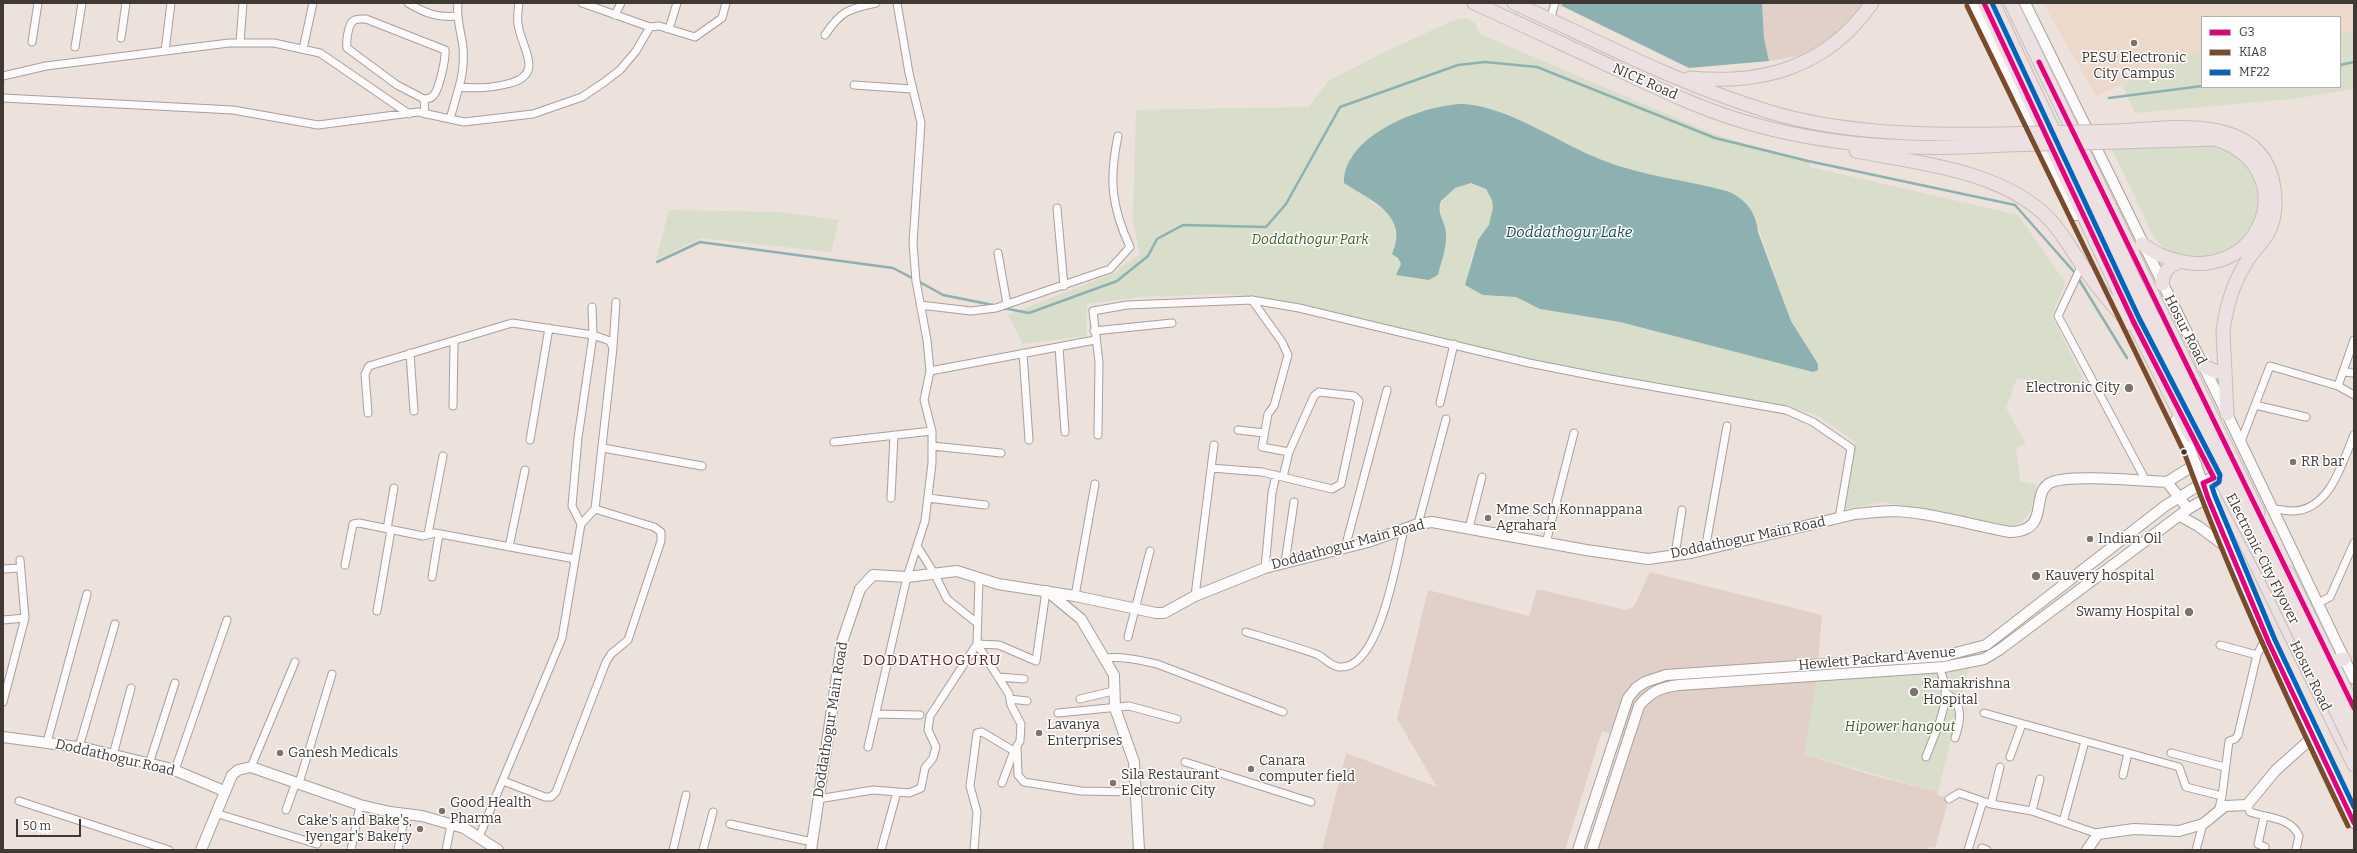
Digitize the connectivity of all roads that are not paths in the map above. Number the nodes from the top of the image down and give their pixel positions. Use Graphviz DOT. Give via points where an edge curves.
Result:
graph roads {
  1 [pos="38,3"];
  2 [pos="82,3"];
  3 [pos="126,3"];
  4 [pos="171,3"];
  5 [pos="243,3"];
  6 [pos="314,3"];
  7 [pos="408,3"];
  8 [pos="458,3"];
  9 [pos="519,3"];
  10 [pos="582,3"];
  11 [pos="621,3"];
  12 [pos="677,3"];
  13 [pos="726,3"];
  14 [pos="876,3"];
  15 [pos="897,3"];
  16 [pos="1474,3"];
  17 [pos="1514,3"];
  18 [pos="1555,3"];
  19 [pos="1872,3"];
  20 [pos="1973,3"];
  21 [pos="1984,3"];
  22 [pos="1993,3"];
  23 [pos="2002,3"];
  24 [pos="2010,3"];
  25 [pos="2025,3"];
  26 [pos="616,14"];
  27 [pos="457,16"];
  28 [pos="1550,20"];
  29 [pos="650,27"];
  30 [pos="669,29"];
  31 [pos="824,35"];
  32 [pos="122,38"];
  33 [pos="32,42"];
  34 [pos="240,43"];
  35 [pos="75,47"];
  36 [pos="303,49"];
  37 [pos="165,51"];
  38 [pos="3,76"];
  39 [pos="1674,76"];
  40 [pos="854,85"];
  41 [pos="459,87"];
  42 [pos="912,88"];
  43 [pos="3,98"];
  44 [pos="424,99"];
  45 [pos="409,114"];
  46 [pos="425,114"];
  47 [pos="450,119"];
  48 [pos="1118,136"];
  49 [pos="2119,136"];
  50 [pos="1823,140"];
  51 [pos="2003,140"];
  52 [pos="1057,208"];
  53 [pos="2142,244"];
  54 [pos="998,253"];
  55 [pos="2180,261"];
  56 [pos="2082,265"];
  57 [pos="2162,284"];
  58 [pos="1064,286"];
  59 [pos="1252,300"];
  60 [pos="616,302"];
  61 [pos="1007,304"];
  62 [pos="920,305"];
  63 [pos="592,308"];
  64 [pos="1172,323"];
  65 [pos="2130,324"];
  66 [pos="549,328"];
  67 [pos="1094,331"];
  68 [pos="593,335"];
  69 [pos="1095,340"];
  70 [pos="2354,340"];
  71 [pos="454,341"];
  72 [pos="1454,344"];
  73 [pos="1059,347"];
  74 [pos="613,348"];
  75 [pos="410,353"];
  76 [pos="1023,353"];
  77 [pos="2203,366"];
  78 [pos="2225,369"];
  79 [pos="930,371"];
  80 [pos="2342,372"];
  81 [pos="2354,373"];
  82 [pos="2338,386"];
  83 [pos="1387,390"];
  84 [pos="2354,395"];
  85 [pos="1440,403"];
  86 [pos="2255,405"];
  87 [pos="453,406"];
  88 [pos="414,411"];
  89 [pos="368,413"];
  90 [pos="2227,414"];
  91 [pos="2306,417"];
  92 [pos="1446,419"];
  93 [pos="1727,426"];
  94 [pos="1238,430"];
  95 [pos="932,431"];
  96 [pos="1066,432"];
  97 [pos="1264,432"];
  98 [pos="1574,433"];
  99 [pos="894,435"];
  100 [pos="1098,435"];
  101 [pos="2354,435"];
  102 [pos="530,440"];
  103 [pos="1029,440"];
  104 [pos="834,442"];
  105 [pos="2240,444"];
  106 [pos="1214,445"];
  107 [pos="932,446"];
  108 [pos="603,448"];
  109 [pos="1289,452"];
  110 [pos="1001,453"];
  111 [pos="443,456"];
  112 [pos="2234,463"];
  113 [pos="2196,464"];
  114 [pos="702,466"];
  115 [pos="1211,468"];
  116 [pos="525,470"];
  117 [pos="1279,476"];
  118 [pos="1482,477"];
  119 [pos="2242,478"];
  120 [pos="2209,480"];
  121 [pos="2146,481"];
  122 [pos="2168,482"];
  123 [pos="1095,484"];
  124 [pos="394,488"];
  125 [pos="2220,491"];
  126 [pos="2181,497"];
  127 [pos="891,498"];
  128 [pos="928,498"];
  129 [pos="2208,498"];
  130 [pos="1294,502"];
  131 [pos="984,505"];
  132 [pos="2272,508"];
  133 [pos="595,509"];
  134 [pos="2188,509"];
  135 [pos="1682,510"];
  136 [pos="2180,516"];
  137 [pos="1839,518"];
  138 [pos="581,524"];
  139 [pos="1418,524"];
  140 [pos="1469,528"];
  141 [pos="389,529"];
  142 [pos="1404,529"];
  143 [pos="428,534"];
  144 [pos="439,534"];
  145 [pos="1546,543"];
  146 [pos="2354,543"];
  147 [pos="917,546"];
  148 [pos="509,547"];
  149 [pos="1345,548"];
  150 [pos="2229,549"];
  151 [pos="1705,550"];
  152 [pos="1150,551"];
  153 [pos="1675,555"];
  154 [pos="575,559"];
  155 [pos="20,560"];
  156 [pos="1285,563"];
  157 [pos="345,566"];
  158 [pos="20,568"];
  159 [pos="1265,568"];
  160 [pos="3,569"];
  161 [pos="934,573"];
  162 [pos="432,577"];
  163 [pos="908,577"];
  164 [pos="979,578"];
  165 [pos="1046,591"];
  166 [pos="86,594"];
  167 [pos="1075,596"];
  168 [pos="1195,596"];
  169 [pos="2318,604"];
  170 [pos="1135,610"];
  171 [pos="377,611"];
  172 [pos="25,618"];
  173 [pos="3,620"];
  174 [pos="227,620"];
  175 [pos="977,623"];
  176 [pos="115,624"];
  177 [pos="1246,632"];
  178 [pos="1128,637"];
  179 [pos="2269,643"];
  180 [pos="977,644"];
  181 [pos="2220,645"];
  182 [pos="2257,655"];
  183 [pos="1104,658"];
  184 [pos="295,662"];
  185 [pos="2343,662"];
  186 [pos="1940,668"];
  187 [pos="332,674"];
  188 [pos="998,677"];
  189 [pos="2354,678"];
  190 [pos="1024,679"];
  191 [pos="175,683"];
  192 [pos="131,688"];
  193 [pos="1113,691"];
  194 [pos="1945,693"];
  195 [pos="1628,698"];
  196 [pos="1010,699"];
  197 [pos="1080,699"];
  198 [pos="1027,701"];
  199 [pos="3,702"];
  200 [pos="1638,706"];
  201 [pos="1115,708"];
  202 [pos="2354,708"];
  203 [pos="1283,712"];
  204 [pos="1058,713"];
  205 [pos="1984,713"];
  206 [pos="876,714"];
  207 [pos="920,715"];
  208 [pos="1177,720"];
  209 [pos="2022,724"];
  210 [pos="2354,726"];
  211 [pos="3,737"];
  212 [pos="2313,737"];
  213 [pos="1955,738"];
  214 [pos="2085,741"];
  215 [pos="47,742"];
  216 [pos="79,747"];
  217 [pos="868,747"];
  218 [pos="1016,748"];
  219 [pos="2354,748"];
  220 [pos="2128,753"];
  221 [pos="2171,753"];
  222 [pos="113,755"];
  223 [pos="1926,757"];
  224 [pos="2010,757"];
  225 [pos="1185,762"];
  226 [pos="149,764"];
  227 [pos="2354,765"];
  228 [pos="251,767"];
  229 [pos="2000,767"];
  230 [pos="2225,767"];
  231 [pos="176,770"];
  232 [pos="2123,775"];
  233 [pos="2040,779"];
  234 [pos="503,781"];
  235 [pos="298,782"];
  236 [pos="1002,783"];
  237 [pos="224,791"];
  238 [pos="897,792"];
  239 [pos="1136,792"];
  240 [pos="686,795"];
  241 [pos="2222,796"];
  242 [pos="818,799"];
  243 [pos="1949,799"];
  244 [pos="19,801"];
  245 [pos="1983,801"];
  246 [pos="1311,802"];
  247 [pos="1991,804"];
  248 [pos="360,805"];
  249 [pos="2247,806"];
  250 [pos="286,810"];
  251 [pos="2032,811"];
  252 [pos="713,812"];
  253 [pos="215,813"];
  254 [pos="405,814"];
  255 [pos="2217,814"];
  256 [pos="2264,816"];
  257 [pos="2063,822"];
  258 [pos="2354,823"];
  259 [pos="451,824"];
  260 [pos="730,824"];
  261 [pos="2203,824"];
  262 [pos="2098,834"];
  263 [pos="479,837"];
  264 [pos="317,844"];
  265 [pos="811,846"];
  266 [pos="2266,847"];
  267 [pos="169,850"];
  268 [pos="201,850"];
  269 [pos="351,850"];
  270 [pos="398,850"];
  271 [pos="446,850"];
  272 [pos="498,850"];
  273 [pos="673,850"];
  274 [pos="703,850"];
  275 [pos="881,850"];
  276 [pos="974,850"];
  277 [pos="1140,850"];
  278 [pos="1578,850"];
  279 [pos="1592,850"];
  280 [pos="1968,850"];
  281 [pos="2086,850"];
  282 [pos="2196,850"];
  283 [pos="2296,850"];
  1 -- 33 [label="street"];
  2 -- 35 [label="street"];
  3 -- 32 [label="street"];
  4 -- 37 [label="street"];
  5 -- 34 [label="street"];
  6 -- 36 [label="street"];
  7 -- 27 [label="street" via="424,13 442,18"];
  8 -- 27 [label="street"];
  9 -- 41 [label="street" via="518,25 529,65 524,78 477,89"];
  10 -- 26 [label="street"];
  11 -- 26 [label="street"];
  12 -- 30 [label="street"];
  13 -- 30 [label="street" via="722,18 695,37"];
  14 -- 31 [label="street" via="848,9 835,19"];
  15 -- 42 [label="street"];
  16 -- 50 [label="highway, NICE Road" via="1713,112 1767,128"];
  17 -- 28 [label="highway, NICE Road"];
  18 -- 28 [label="street"];
  19 -- 39 [label="highway" via="1852,29 1835,44 1800,65 1750,78 1709,80"];
  20 -- 65 [label="street, Hosur Road"];
  21 -- 120 [label="highway, Hosur Road"];
  22 -- 219 [label="highway, Electronic City Flyover, bridge" via="2199,437 2277,588"];
  23 -- 210 [label="highway, Electronic City Flyover, bridge" via="2134,280 2250,510"];
  24 -- 112 [label="highway, Hosur Road"];
  25 -- 53 [label="street, Hosur Road"];
  26 -- 29 [label="street"];
  27 -- 41 [label="street" via="462,46 462,74"];
  28 -- 39 [label="highway, NICE Road"];
  29 -- 30 [label="street"];
  29 -- 47 [label="street" via="636,51 620,70 582,97 533,114 464,122"];
  34 -- 36 [label="street" via="274,43"];
  34 -- 37 [label="street"];
  36 -- 45 [label="street" via="320,53"];
  37 -- 38 [label="street" via="46,66"];
  39 -- 51 [label="highway" via="1770,112 1820,123 1906,133"];
  40 -- 42 [label="street"];
  41 -- 47 [label="street"];
  42 -- 62 [label="street" via="921,123 913,243"];
  43 -- 45 [label="street" via="233,110 318,125"];
  44 -- 44 [label="street" via="436,93 443,70 445,50 366,19 354,20 347,48 397,85"];
  44 -- 46 [label="street"];
  45 -- 46 [label="street"];
  46 -- 47 [label="street"];
  48 -- 58 [label="street" via="1113,158 1113,198 1116,214 1130,247 1110,269"];
  49 -- 51 [label="highway, bridge"];
  49 -- 55 [label="highway" via="2215,139 2228,143 2240,151 2258,171 2263,183 2265,206 2258,231 2252,239 2232,256 2219,261"];
  49 -- 78 [label="highway" via="2196,128 2225,132 2236,135 2249,144 2268,168 2276,198 2273,219 2265,238 2241,270 2231,295 2223,332"];
  50 -- 51 [label="highway" via="1930,148"];
  50 -- 56 [label="highway" via="1845,150 1921,163 1974,176 2005,189 2038,209 2050,220"];
  52 -- 58 [label="street"];
  53 -- 55 [label="highway" via="2162,256"];
  53 -- 57 [label="street, Hosur Road"];
  54 -- 61 [label="street"];
  55 -- 57 [label="highway" via="2165,271"];
  56 -- 65 [label="highway"];
  56 -- 121 [label="street" via="2058,316"];
  57 -- 77 [label="street, Hosur Road"];
  58 -- 61 [label="street"];
  59 -- 67 [label="street" via="1127,305 1093,310"];
  59 -- 72 [label="street" via="1299,308"];
  59 -- 97 [label="street" via="1282,342 1288,355"];
  60 -- 74 [label="street"];
  61 -- 62 [label="street" via="971,312"];
  62 -- 79 [label="street"];
  63 -- 68 [label="street"];
  64 -- 67 [label="street"];
  65 -- 113 [label="street, Hosur Road"];
  66 -- 68 [label="street"];
  66 -- 71 [label="street" via="512,323"];
  66 -- 102 [label="street"];
  67 -- 69 [label="street"];
  68 -- 74 [label="street" via="610,341"];
  68 -- 138 [label="street" via="578,438 572,506"];
  69 -- 73 [label="street"];
  69 -- 100 [label="street" via="1099,362"];
  70 -- 80 [label="street"];
  71 -- 75 [label="street"];
  71 -- 87 [label="street"];
  72 -- 85 [label="street"];
  72 -- 137 [label="street" via="1610,380 1786,410 1813,422 1851,448"];
  73 -- 76 [label="street"];
  73 -- 96 [label="street"];
  74 -- 108 [label="street"];
  75 -- 88 [label="street"];
  75 -- 89 [label="street" via="366,369"];
  76 -- 79 [label="street"];
  76 -- 103 [label="street"];
  77 -- 78 [label="highway" via="2217,372"];
  77 -- 90 [label="street, Hosur Road"];
  78 -- 90 [label="highway"];
  79 -- 95 [label="street" via="924,400"];
  80 -- 81 [label="street"];
  80 -- 82 [label="street"];
  82 -- 84 [label="street"];
  82 -- 86 [label="street" via="2270,366"];
  83 -- 149 [label="street"];
  86 -- 91 [label="street"];
  86 -- 105 [label="street"];
  90 -- 105 [label="street, Hosur Road"];
  92 -- 139 [label="street"];
  93 -- 151 [label="street"];
  94 -- 97 [label="street"];
  95 -- 99 [label="street"];
  95 -- 107 [label="street"];
  97 -- 109 [label="street" via="1262,447"];
  98 -- 145 [label="street"];
  99 -- 104 [label="street"];
  99 -- 127 [label="street"];
  101 -- 132 [label="street" via="2332,486 2313,506 2294,511"];
  105 -- 132 [label="street, Hosur Road"];
  106 -- 115 [label="street"];
  107 -- 110 [label="street"];
  107 -- 128 [label="street"];
  108 -- 114 [label="street"];
  108 -- 133 [label="street"];
  109 -- 117 [label="street"];
  109 -- 117 [label="street" via="1314,396 1319,392 1354,396 1359,401 1341,484 1332,489"];
  111 -- 143 [label="street"];
  112 -- 119 [label="highway, Hosur Road"];
  112 -- 120 [label="street, Hewlett Packard Avenue"];
  113 -- 120 [label="street, Hosur Road"];
  113 -- 122 [label="street"];
  115 -- 117 [label="street"];
  115 -- 168 [label="street"];
  116 -- 148 [label="street"];
  117 -- 159 [label="street" via="1272,493"];
  118 -- 140 [label="street"];
  119 -- 125 [label="street, Hewlett Packard Avenue"];
  119 -- 185 [label="highway, Hosur Road"];
  120 -- 125 [label="highway, Hosur Road"];
  120 -- 126 [label="street, Hewlett Packard Avenue"];
  120 -- 129 [label="street, Hosur Road"];
  121 -- 122 [label="street, Doddathogur Main Road"];
  121 -- 137 [label="street, Doddathogur Main Road" via="2068,478 2051,482 2044,490 2033,525 2023,532 2010,532 1922,514 1894,511"];
  122 -- 126 [label="street"];
  123 -- 167 [label="street"];
  124 -- 141 [label="street"];
  125 -- 129 [label="street, Hewlett Packard Avenue"];
  125 -- 227 [label="highway, Hosur Road"];
  126 -- 134 [label="street"];
  126 -- 195 [label="street, Hewlett Packard Avenue" via="2160,510 1986,645 1944,656 1666,675 1645,682"];
  128 -- 131 [label="street"];
  128 -- 147 [label="street" via="925,521"];
  129 -- 134 [label="street, Hewlett Packard Avenue"];
  129 -- 150 [label="street, Hosur Road"];
  130 -- 156 [label="street"];
  132 -- 169 [label="street, Hosur Road"];
  133 -- 138 [label="street"];
  133 -- 234 [label="street" via="654,527 661,532 661,541 628,640 611,654 606,662 556,792 551,797 545,797"];
  134 -- 136 [label="street, Hewlett Packard Avenue"];
  135 -- 153 [label="street"];
  136 -- 150 [label="street"];
  136 -- 186 [label="street, Hewlett Packard Avenue" via="1999,650 1984,659"];
  137 -- 151 [label="street, Doddathogur Main Road"];
  138 -- 154 [label="street"];
  139 -- 140 [label="street, Doddathogur Main Road" via="1432,522"];
  139 -- 142 [label="street, Doddathogur Main Road"];
  140 -- 145 [label="street, Doddathogur Main Road"];
  141 -- 143 [label="street" via="423,536"];
  141 -- 157 [label="street" via="354,524"];
  141 -- 171 [label="street"];
  142 -- 149 [label="street, Doddathogur Main Road"];
  142 -- 177 [label="street" via="1380,625 1366,649 1351,666 1337,667 1317,655"];
  143 -- 144 [label="street"];
  144 -- 148 [label="street"];
  144 -- 162 [label="street"];
  145 -- 153 [label="street, Doddathogur Main Road" via="1648,559"];
  146 -- 169 [label="street" via="2330,597"];
  147 -- 161 [label="street"];
  147 -- 163 [label="street"];
  148 -- 154 [label="street"];
  149 -- 156 [label="street, Doddathogur Main Road"];
  150 -- 179 [label="street, Hosur Road"];
  151 -- 153 [label="street, Doddathogur Main Road"];
  152 -- 170 [label="street"];
  154 -- 234 [label="street" via="562,638"];
  155 -- 158 [label="street"];
  156 -- 159 [label="street, Doddathogur Main Road"];
  158 -- 160 [label="street"];
  158 -- 172 [label="street"];
  159 -- 168 [label="street, Doddathogur Main Road"];
  161 -- 163 [label="street, Doddathogur Main Road"];
  161 -- 164 [label="street, Doddathogur Main Road" via="957,571"];
  161 -- 175 [label="street" via="947,599"];
  163 -- 206 [label="street"];
  163 -- 242 [label="street, Doddathogur Main Road" via="873,575 860,589 842,642"];
  164 -- 165 [label="street, Doddathogur Main Road" via="998,584"];
  164 -- 175 [label="street"];
  165 -- 167 [label="street, Doddathogur Main Road"];
  165 -- 180 [label="street" via="1036,661 999,645"];
  165 -- 183 [label="street" via="1081,619"];
  166 -- 215 [label="street"];
  167 -- 170 [label="street, Doddathogur Main Road"];
  168 -- 170 [label="street, Doddathogur Main Road" via="1164,613"];
  169 -- 185 [label="street, Hosur Road"];
  170 -- 178 [label="street"];
  172 -- 173 [label="street"];
  172 -- 199 [label="street"];
  174 -- 231 [label="street"];
  175 -- 180 [label="street"];
  176 -- 216 [label="street"];
  179 -- 182 [label="street" via="2262,645"];
  179 -- 212 [label="street, Hosur Road"];
  180 -- 188 [label="street"];
  180 -- 238 [label="street" via="930,716 928,730 936,747 925,768 922,788 909,793"];
  181 -- 182 [label="street"];
  182 -- 230 [label="street" via="2238,735 2235,740 2229,741"];
  183 -- 193 [label="street" via="1114,675"];
  183 -- 203 [label="street" via="1115,656 1157,664"];
  184 -- 228 [label="street"];
  185 -- 189 [label="street"];
  185 -- 202 [label="highway, Hosur Road"];
  186 -- 194 [label="street"];
  186 -- 200 [label="street, Hewlett Packard Avenue" via="1679,685 1654,691"];
  187 -- 235 [label="street"];
  188 -- 190 [label="street"];
  188 -- 196 [label="street"];
  191 -- 226 [label="street"];
  192 -- 222 [label="street"];
  193 -- 197 [label="street"];
  193 -- 201 [label="street"];
  194 -- 213 [label="street" via="1954,697 1960,709"];
  194 -- 223 [label="street" via="1941,717"];
  195 -- 200 [label="street"];
  195 -- 278 [label="street, Hewlett Packard Avenue"];
  196 -- 198 [label="street"];
  196 -- 218 [label="street" via="1021,724"];
  200 -- 279 [label="street, Hewlett Packard Avenue"];
  201 -- 204 [label="street"];
  201 -- 208 [label="street" via="1129,706"];
  201 -- 239 [label="street" via="1134,762"];
  205 -- 209 [label="street"];
  206 -- 207 [label="street"];
  206 -- 217 [label="street"];
  209 -- 214 [label="street"];
  209 -- 224 [label="street"];
  211 -- 215 [label="street, Doddathogur Road"];
  212 -- 249 [label="street" via="2276,770"];
  212 -- 258 [label="street, Hosur Road"];
  214 -- 220 [label="street"];
  214 -- 257 [label="street"];
  215 -- 216 [label="street, Doddathogur Road"];
  216 -- 222 [label="street, Doddathogur Road"];
  218 -- 236 [label="street"];
  218 -- 239 [label="street" via="1018,774 1024,782 1081,791"];
  218 -- 276 [label="street" via="982,732 977,733 970,786 977,812"];
  220 -- 232 [label="street"];
  220 -- 241 [label="street" via="2179,768 2186,787"];
  221 -- 230 [label="street"];
  222 -- 226 [label="street, Doddathogur Road"];
  225 -- 246 [label="street"];
  226 -- 231 [label="street, Doddathogur Road"];
  228 -- 235 [label="street"];
  228 -- 237 [label="street" via="238,770 232,775"];
  229 -- 247 [label="street"];
  230 -- 241 [label="street"];
  231 -- 237 [label="street, Doddathogur Road"];
  233 -- 251 [label="street"];
  234 -- 263 [label="street"];
  235 -- 248 [label="street"];
  235 -- 250 [label="street"];
  237 -- 253 [label="street"];
  238 -- 242 [label="street" via="873,790"];
  238 -- 275 [label="street"];
  239 -- 277 [label="street"];
  240 -- 273 [label="street"];
  241 -- 255 [label="street"];
  242 -- 265 [label="street, Doddathogur Main Road"];
  243 -- 245 [label="street" via="1959,793"];
  244 -- 267 [label="street"];
  245 -- 247 [label="street"];
  245 -- 280 [label="street"];
  247 -- 251 [label="street"];
  248 -- 254 [label="street"];
  248 -- 269 [label="street"];
  249 -- 255 [label="street" via="2225,806"];
  249 -- 256 [label="street" via="2250,812"];
  251 -- 257 [label="street"];
  252 -- 274 [label="street"];
  253 -- 264 [label="street"];
  253 -- 268 [label="street"];
  254 -- 259 [label="street"];
  254 -- 270 [label="street"];
  255 -- 261 [label="street"];
  256 -- 266 [label="street" via="2258,844"];
  256 -- 283 [label="street" via="2277,818 2293,826 2299,836"];
  257 -- 262 [label="street"];
  259 -- 263 [label="street"];
  259 -- 271 [label="street"];
  260 -- 265 [label="street"];
  261 -- 262 [label="street" via="2179,831 2134,829"];
  261 -- 282 [label="street"];
  262 -- 281 [label="street"];
  263 -- 272 [label="street"];
}
